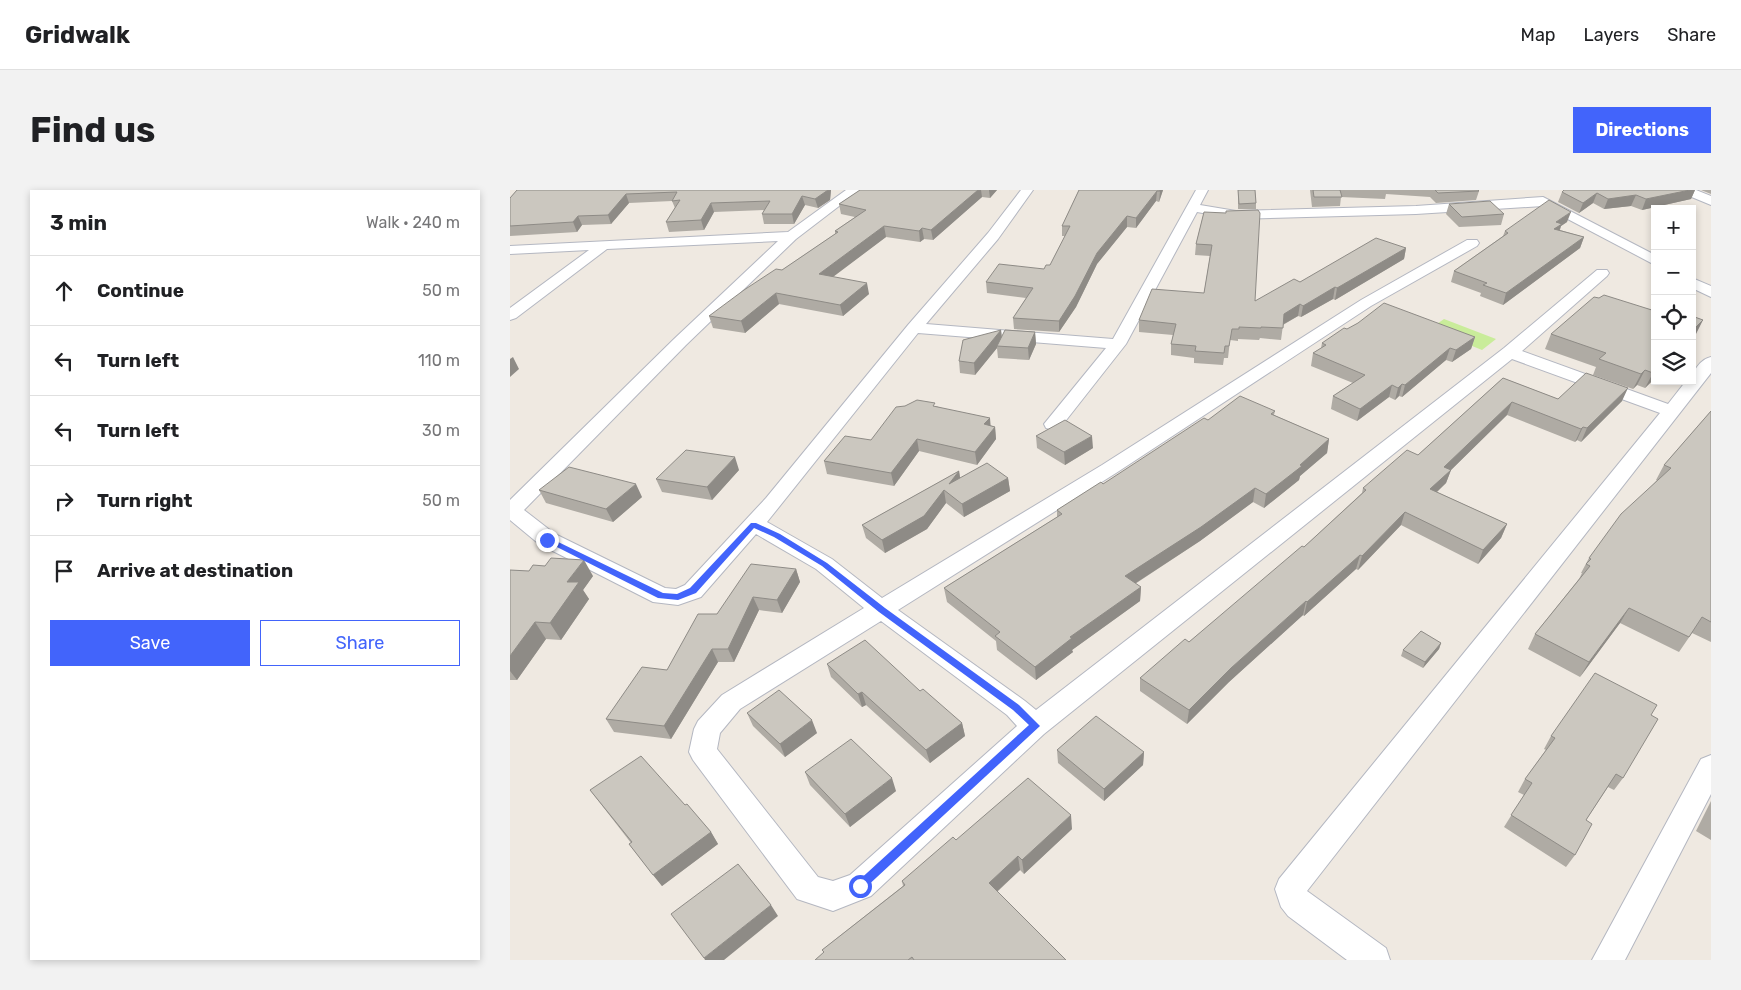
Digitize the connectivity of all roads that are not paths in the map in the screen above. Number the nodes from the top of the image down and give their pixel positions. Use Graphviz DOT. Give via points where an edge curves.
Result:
graph roads {
  1 [pos="854,190"];
  2 [pos="1027,190"];
  3 [pos="1202,190"];
  4 [pos="1522,190"];
  5 [pos="1686,190"];
  6 [pos="1711,200"];
  7 [pos="1545,202"];
  8 [pos="1193,208"];
  9 [pos="791,236"];
  10 [pos="1472,242"];
  11 [pos="602,247"];
  12 [pos="510,250"];
  13 [pos="1651,259"];
  14 [pos="1602,273"];
  15 [pos="1696,284"];
  16 [pos="1711,292"];
  17 [pos="510,315"];
  18 [pos="914,328"];
  19 [pos="1118,344"];
  20 [pos="1510,352"];
  21 [pos="1711,362"];
  22 [pos="1673,412"];
  23 [pos="1053,424"];
  24 [pos="511,509"];
  25 [pos="753,524"];
  26 [pos="882,610"];
  27 [pos="1036,726"];
  28 [pos="1711,767"];
  29 [pos="1374,960"];
  30 [pos="1608,960"];
  1 -- 9 [label="street"];
  2 -- 18 [label="street" via="993,236"];
  3 -- 8 [label="street"];
  4 -- 7 [label="street"];
  5 -- 6 [label="street"];
  7 -- 8 [label="street" via="1416,210 1236,215"];
  7 -- 13 [label="street"];
  8 -- 19 [label="street"];
  9 -- 11 [label="street"];
  9 -- 24 [label="street"];
  10 -- 26 [label="street" via="1366,303 1110,469"];
  11 -- 12 [label="street"];
  11 -- 17 [label="street"];
  14 -- 20 [label="street"];
  15 -- 16 [label="street"];
  18 -- 19 [label="street"];
  18 -- 25 [label="street"];
  19 -- 23 [label="street"];
  20 -- 22 [label="street"];
  20 -- 27 [label="street"];
  21 -- 22 [label="street"];
  22 -- 29 [label="street" via="1290,889 1299,905"];
  24 -- 25 [label="street" via="547,540 661,596 678,597 693,590"];
  25 -- 26 [label="street" via="824,564"];
  26 -- 27 [label="street"];
  26 -- 27 [label="street" via="731,702 707,729 703,752 808,889 833,896 860,886"];
  28 -- 30 [label="street"];
}
